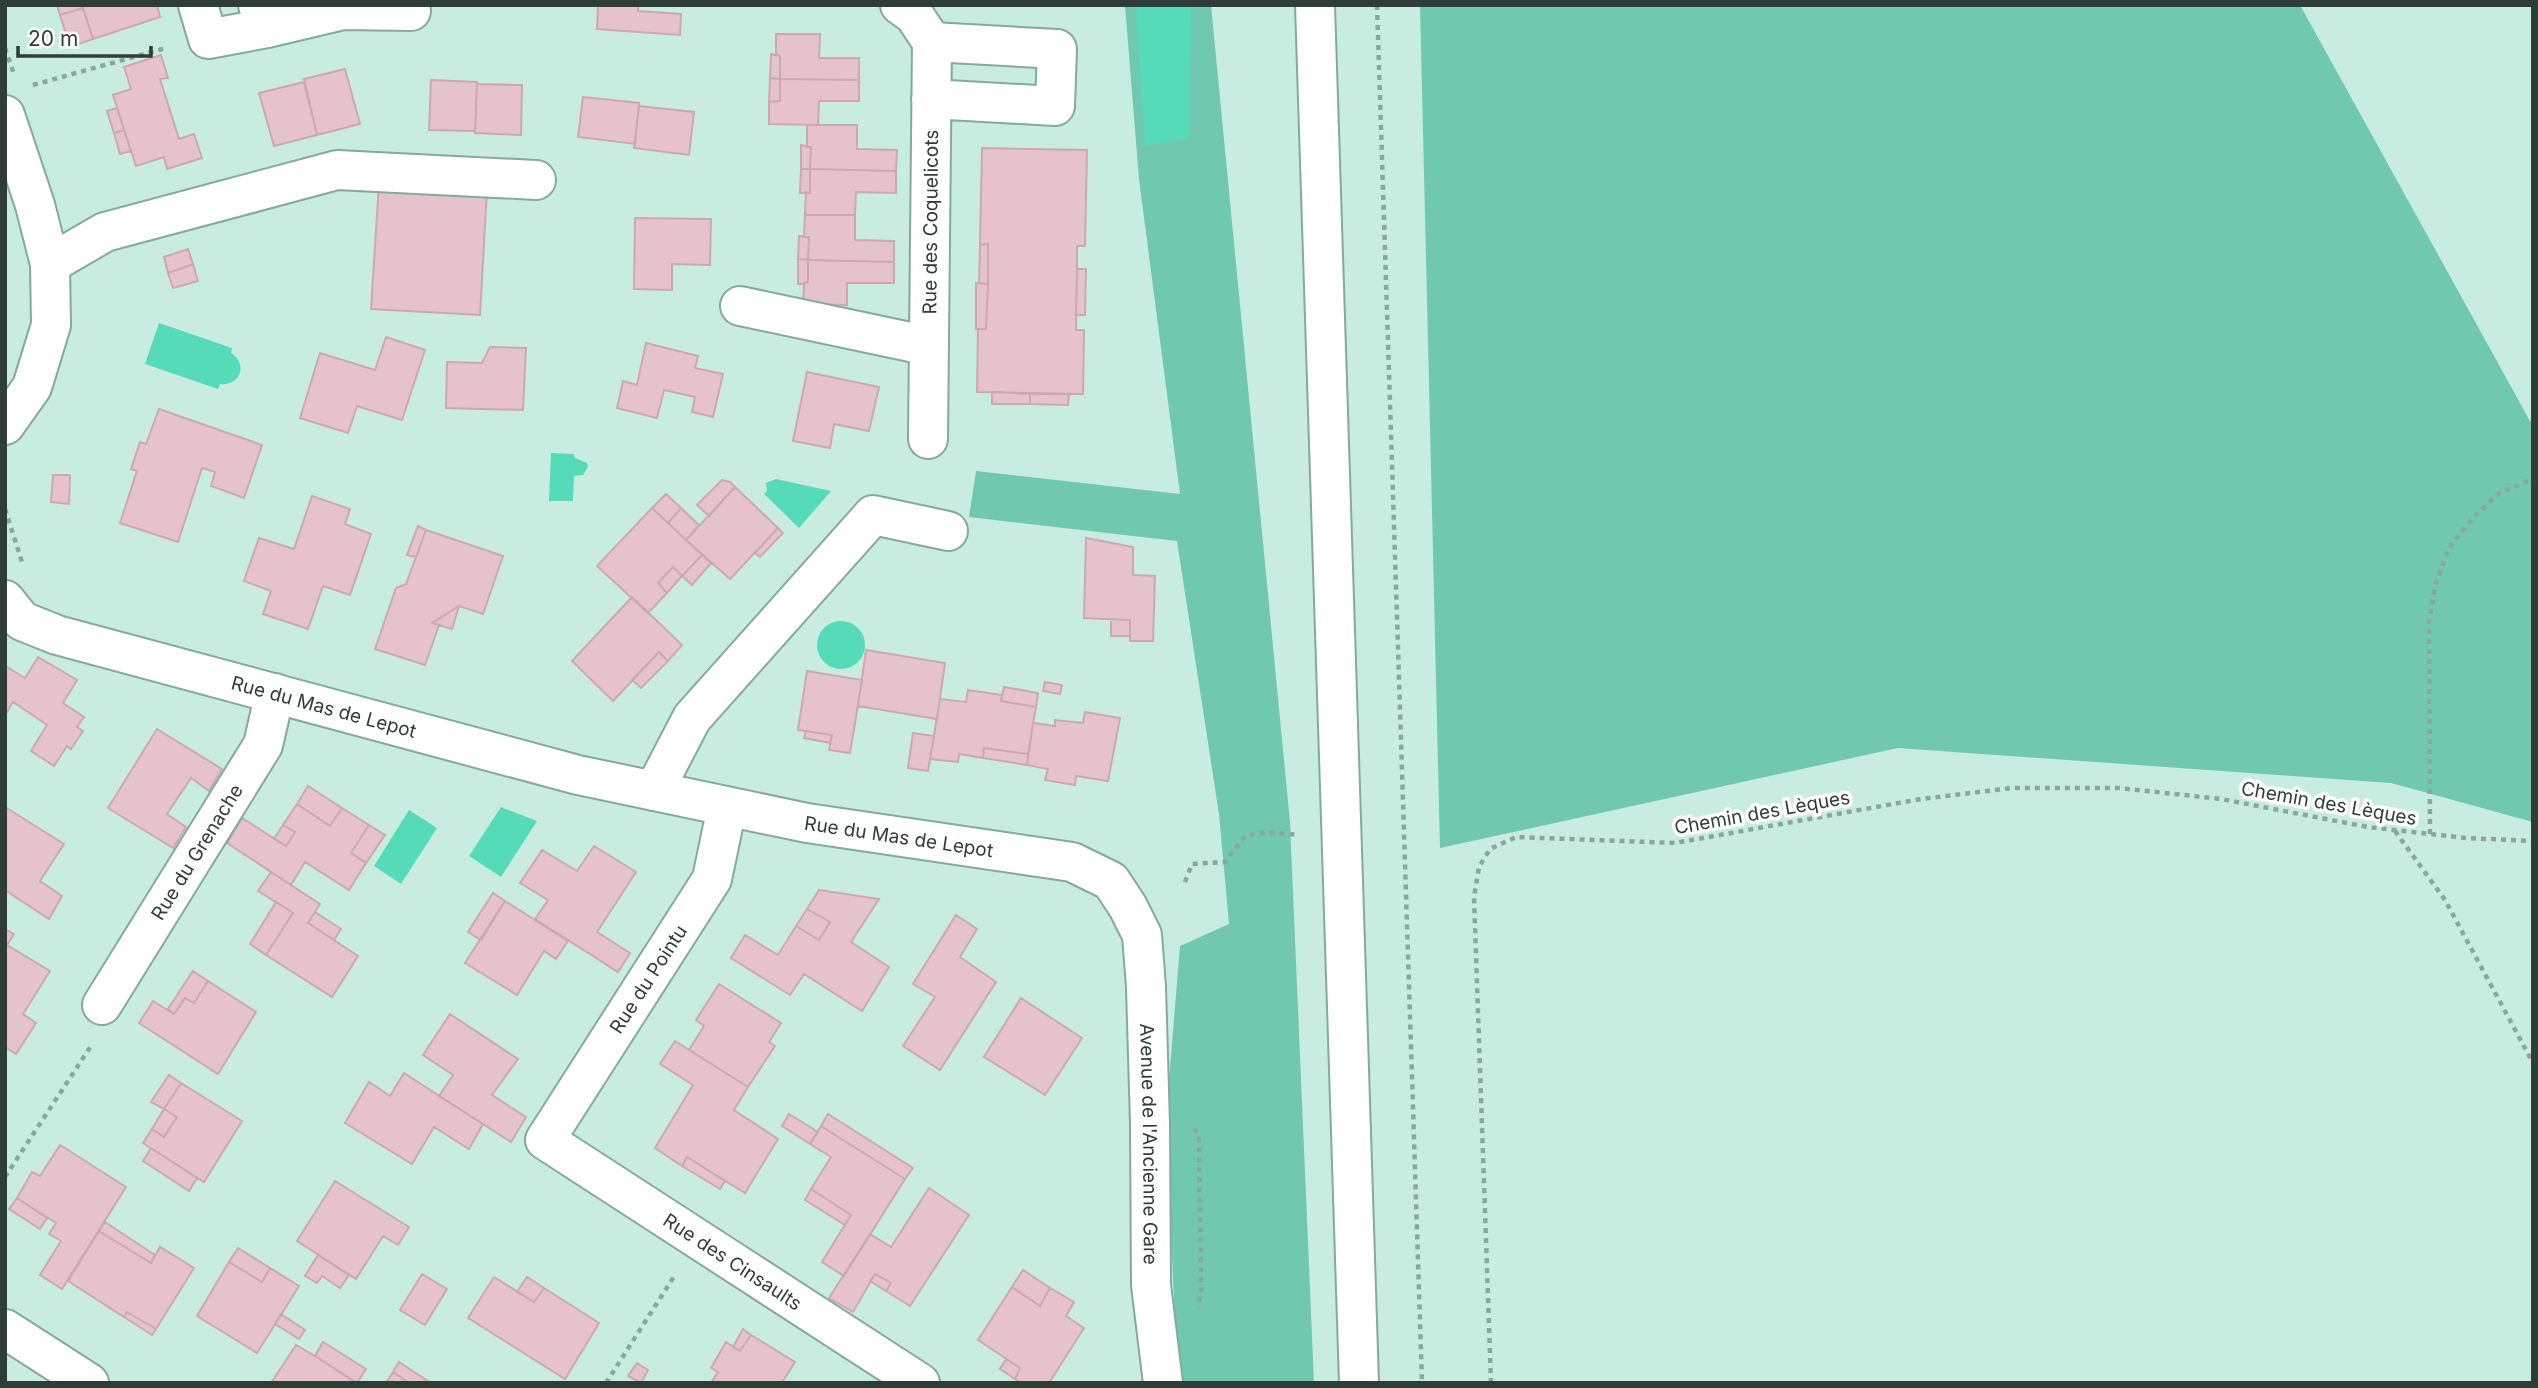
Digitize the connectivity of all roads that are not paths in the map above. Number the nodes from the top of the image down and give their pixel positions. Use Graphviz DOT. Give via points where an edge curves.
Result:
graph roads {
  1 [pos="900,5"];
  2 [pos="1315,5"];
  3 [pos="411,12"];
  4 [pos="262,16"];
  5 [pos="203,22"];
  6 [pos="932,42"];
  7 [pos="930,99"];
  8 [pos="5,115"];
  9 [pos="536,180"];
  10 [pos="50,264"];
  11 [pos="740,306"];
  12 [pos="929,346"];
  13 [pos="5,425"];
  14 [pos="928,439"];
  15 [pos="948,531"];
  16 [pos="5,600"];
  17 [pos="275,693"];
  18 [pos="654,791"];
  19 [pos="727,807"];
  20 [pos="1128,907"];
  21 [pos="102,1004"];
  22 [pos="545,1140"];
  23 [pos="7,1336"];
  24 [pos="89,1383"];
  25 [pos="920,1383"];
  26 [pos="1163,1383"];
  27 [pos="1359,1383"];
  1 -- 6 [label="street" via="914,15"];
  2 -- 27 [label="street"];
  3 -- 4 [label="street" via="343,10"];
  4 -- 5 [label="street"];
  6 -- 7 [label="street, Rue des Coquelicots"];
  6 -- 7 [label="street" via="1057,49 1055,106"];
  7 -- 12 [label="street, Rue des Coquelicots"];
  8 -- 10 [label="street"];
  9 -- 10 [label="street" via="337,170 105,232"];
  10 -- 13 [label="street" via="51,325 32,387"];
  11 -- 12 [label="street, Rue des Coquelicots"];
  12 -- 14 [label="street, Rue des Coquelicots"];
  15 -- 18 [label="street" via="873,515 692,718"];
  16 -- 17 [label="street, Rue du Mas de Lepot" via="22,621 57,635"];
  17 -- 18 [label="street, Rue du Mas de Lepot" via="578,775"];
  17 -- 21 [label="street, Rue du Grenache" via="263,745"];
  18 -- 19 [label="street, Rue du Mas de Lepot"];
  19 -- 20 [label="street, Rue du Mas de Lepot" via="1072,862 1111,881"];
  19 -- 22 [label="street, Rue du Pointu" via="712,879"];
  20 -- 26 [label="street, Avenue de l'Ancienne Gare" via="1142,935 1146,987 1151,1285"];
  22 -- 25 [label="street, Rue des Cinsaults"];
  23 -- 24 [label="street"];
}
